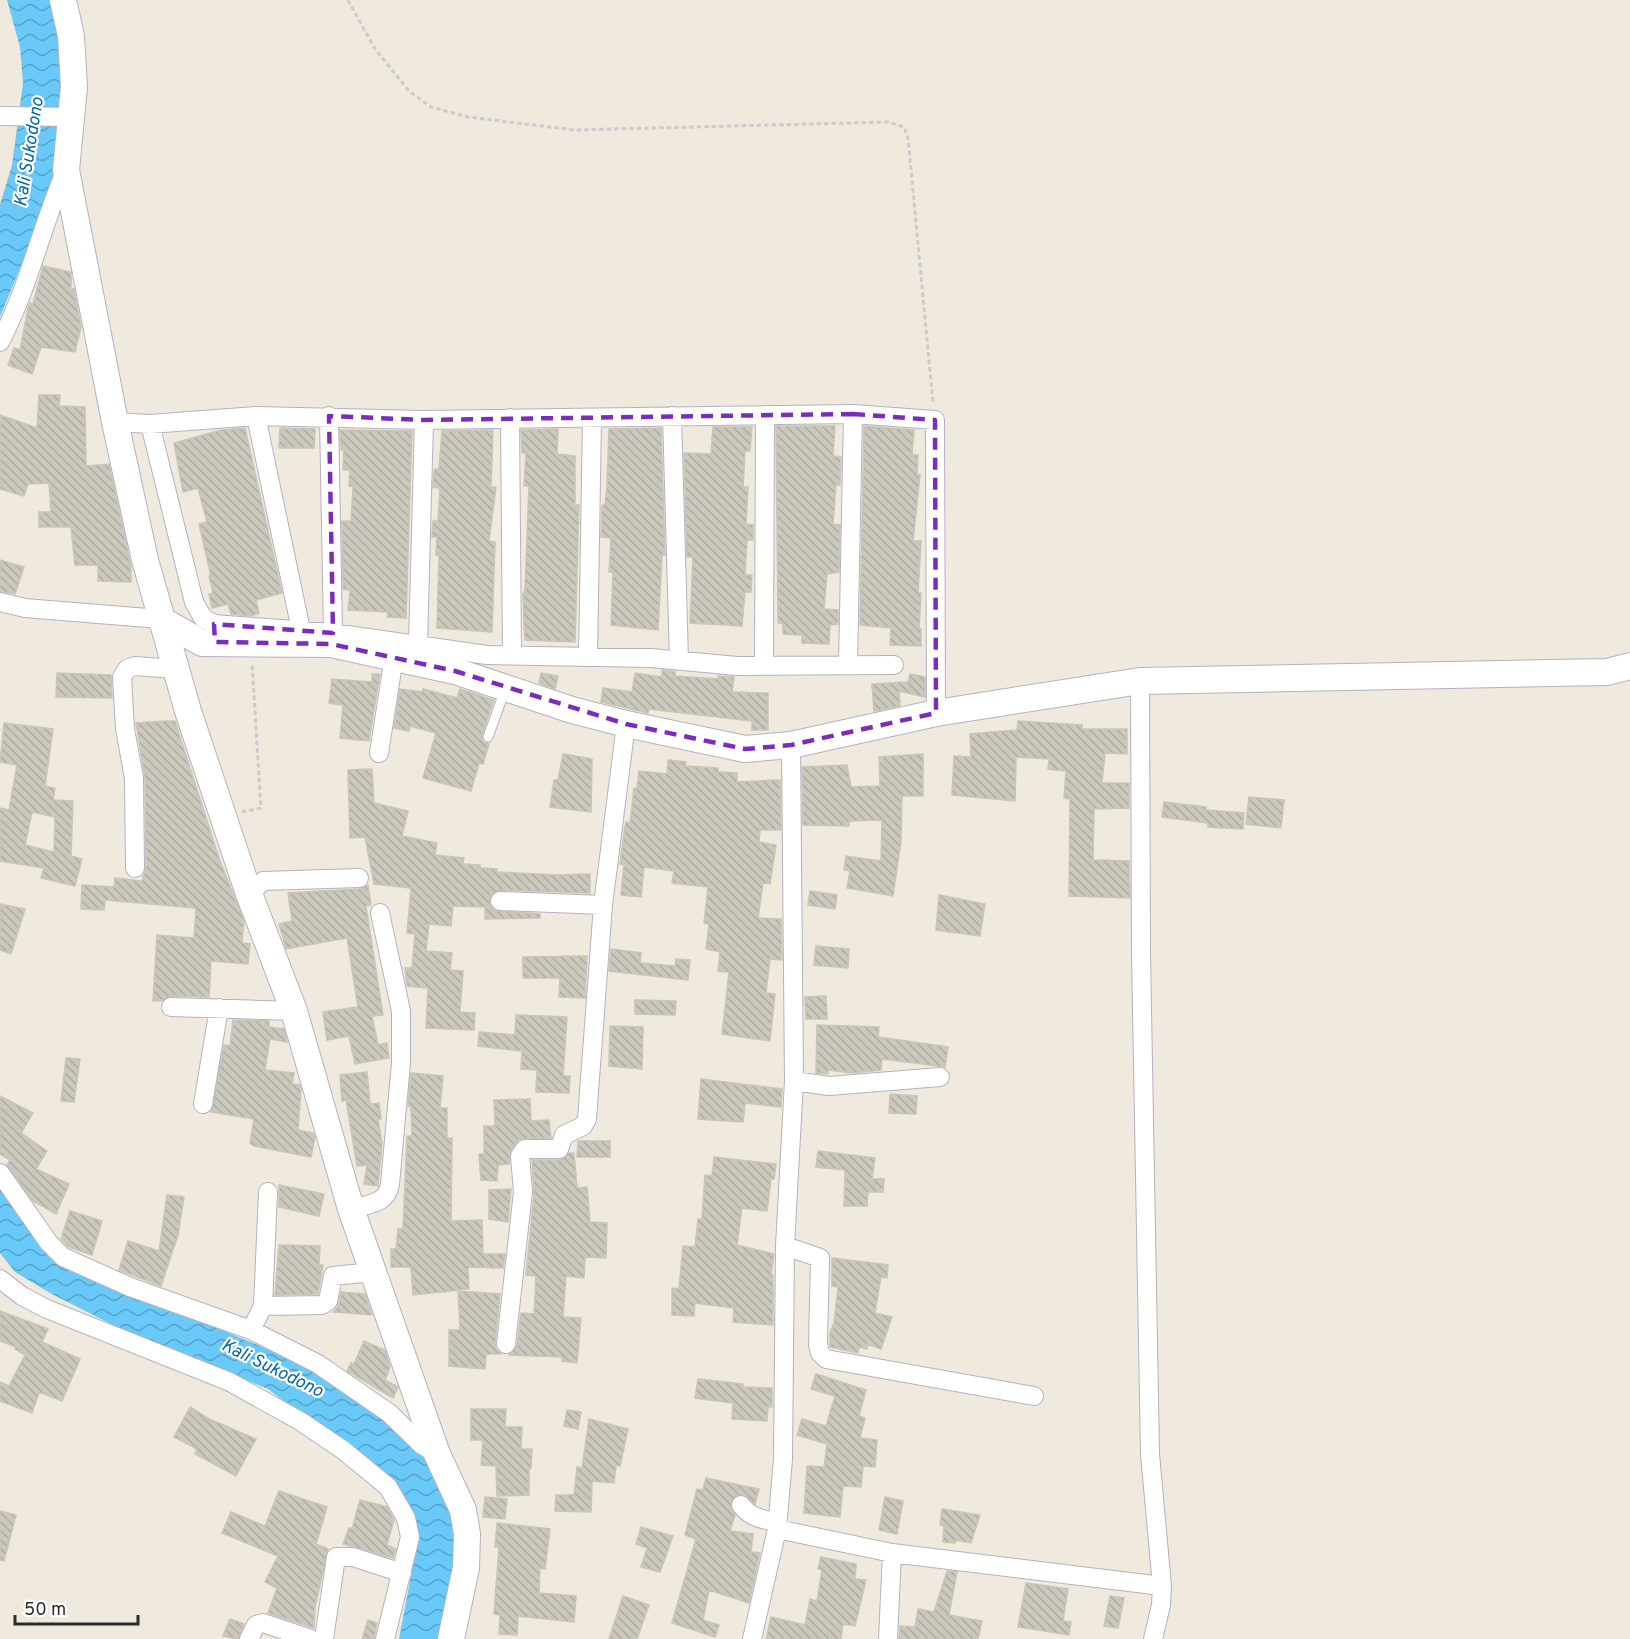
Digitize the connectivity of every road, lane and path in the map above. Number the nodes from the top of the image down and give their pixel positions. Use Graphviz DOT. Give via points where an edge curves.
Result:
graph roads {
  1 [pos="63,0"];
  2 [pos="348,0"];
  3 [pos="6,116"];
  4 [pos="70,118"];
  5 [pos="66,170"];
  6 [pos="0,342"];
  7 [pos="853,414"];
  8 [pos="765,415"];
  9 [pos="256,416"];
  10 [pos="329,416"];
  11 [pos="672,417"];
  12 [pos="510,418"];
  13 [pos="592,418"];
  14 [pos="424,420"];
  15 [pos="935,420"];
  16 [pos="115,422"];
  17 [pos="150,424"];
  18 [pos="0,602"];
  19 [pos="160,619"];
  20 [pos="301,630"];
  21 [pos="333,633"];
  22 [pos="210,636"];
  23 [pos="251,641"];
  24 [pos="418,645"];
  25 [pos="512,655"];
  26 [pos="394,657"];
  27 [pos="588,657"];
  28 [pos="679,660"];
  29 [pos="764,665"];
  30 [pos="848,665"];
  31 [pos="894,665"];
  32 [pos="1630,666"];
  33 [pos="175,669"];
  34 [pos="1140,681"];
  35 [pos="506,688"];
  36 [pos="936,712"];
  37 [pos="626,724"];
  38 [pos="488,737"];
  39 [pos="791,745"];
  40 [pos="379,753"];
  41 [pos="261,808"];
  42 [pos="135,868"];
  43 [pos="359,878"];
  44 [pos="248,891"];
  45 [pos="500,901"];
  46 [pos="603,905"];
  47 [pos="380,913"];
  48 [pos="171,1007"];
  49 [pos="219,1008"];
  50 [pos="294,1011"];
  51 [pos="940,1077"];
  52 [pos="794,1081"];
  53 [pos="203,1104"];
  54 [pos="0,1173"];
  55 [pos="268,1192"];
  56 [pos="6,1196"];
  57 [pos="351,1209"];
  58 [pos="785,1246"];
  59 [pos="373,1272"];
  60 [pos="0,1279"];
  61 [pos="262,1306"];
  62 [pos="250,1330"];
  63 [pos="506,1344"];
  64 [pos="1034,1396"];
  65 [pos="437,1454"];
  66 [pos="741,1505"];
  67 [pos="778,1526"];
  68 [pos="892,1553"];
  69 [pos="402,1573"];
  70 [pos="1162,1586"];
  71 [pos="249,1639"];
  72 [pos="311,1639"];
  73 [pos="324,1639"];
  74 [pos="385,1639"];
  75 [pos="451,1639"];
  76 [pos="752,1639"];
  77 [pos="888,1639"];
  78 [pos="1153,1639"];
  1 -- 4 [label="main road" via="71,36"];
  2 -- 15 [label="path" via="375,49 409,91 430,107 468,117 574,130 888,122 904,127"];
  3 -- 4 [label="street"];
  4 -- 5 [label="main road"];
  5 -- 6 [label="street" via="19,308"];
  5 -- 16 [label="main road"];
  7 -- 8 [label="street"];
  7 -- 15 [label="street"];
  7 -- 30 [label="street"];
  8 -- 11 [label="street"];
  8 -- 29 [label="street"];
  9 -- 10 [label="street"];
  9 -- 17 [label="street"];
  9 -- 20 [label="street"];
  10 -- 14 [label="street"];
  10 -- 21 [label="street"];
  11 -- 13 [label="street"];
  11 -- 28 [label="street"];
  12 -- 13 [label="street"];
  12 -- 14 [label="street"];
  12 -- 25 [label="street"];
  13 -- 27 [label="street"];
  14 -- 24 [label="street"];
  15 -- 36 [label="street"];
  16 -- 17 [label="street"];
  16 -- 19 [label="main road"];
  17 -- 22 [label="street" via="194,602"];
  18 -- 19 [label="street" via="25,608"];
  19 -- 22 [label="main road"];
  19 -- 33 [label="main road"];
  20 -- 21 [label="street"];
  20 -- 22 [label="street"];
  21 -- 24 [label="street"];
  22 -- 23 [label="main road"];
  22 -- 33 [label="main road"];
  23 -- 26 [label="main road" via="331,644"];
  23 -- 41 [label="path"];
  24 -- 25 [label="street"];
  25 -- 27 [label="street"];
  26 -- 35 [label="main road"];
  26 -- 40 [label="street"];
  27 -- 28 [label="street"];
  28 -- 29 [label="street"];
  29 -- 30 [label="street"];
  30 -- 31 [label="street"];
  32 -- 34 [label="main road" via="1607,672"];
  33 -- 42 [label="street" via="135,666 122,677 125,729 135,778"];
  33 -- 44 [label="main road"];
  34 -- 36 [label="main road"];
  34 -- 70 [label="street" via="1150,1454"];
  35 -- 37 [label="main road"];
  35 -- 38 [label="lane"];
  36 -- 39 [label="main road"];
  37 -- 39 [label="main road" via="745,749"];
  37 -- 46 [label="street"];
  39 -- 52 [label="street"];
  43 -- 44 [label="street" via="263,880"];
  44 -- 50 [label="main road"];
  45 -- 46 [label="street"];
  46 -- 63 [label="street" via="587,1119 583,1126 564,1135 559,1149 525,1149 520,1156 523,1192"];
  47 -- 57 [label="street" via="401,1011 401,1063 390,1184 382,1201"];
  48 -- 49 [label="street"];
  49 -- 50 [label="street"];
  49 -- 53 [label="street"];
  50 -- 57 [label="main road"];
  51 -- 52 [label="street" via="829,1086"];
  52 -- 58 [label="street"];
  54 -- 56 [label="street"];
  55 -- 61 [label="street"];
  56 -- 62 [label="street" via="63,1257 130,1287"];
  57 -- 59 [label="main road"];
  58 -- 64 [label="street" via="820,1258 818,1345 826,1359"];
  58 -- 67 [label="street" via="783,1459"];
  59 -- 61 [label="street" via="335,1274 328,1301 322,1305"];
  59 -- 65 [label="main road"];
  60 -- 69 [label="street" via="47,1309 230,1382 343,1450 388,1487 398,1501 410,1537"];
  61 -- 62 [label="street"];
  62 -- 65 [label="street" via="356,1388"];
  65 -- 75 [label="main road" via="463,1510 467,1534 466,1568"];
  66 -- 67 [label="street" via="746,1512"];
  67 -- 68 [label="street"];
  67 -- 76 [label="street"];
  68 -- 70 [label="street"];
  68 -- 77 [label="street"];
  69 -- 73 [label="street" via="353,1557 336,1557"];
  69 -- 74 [label="street"];
  70 -- 78 [label="street"];
  71 -- 72 [label="street" via="256,1625 263,1623"];
}
